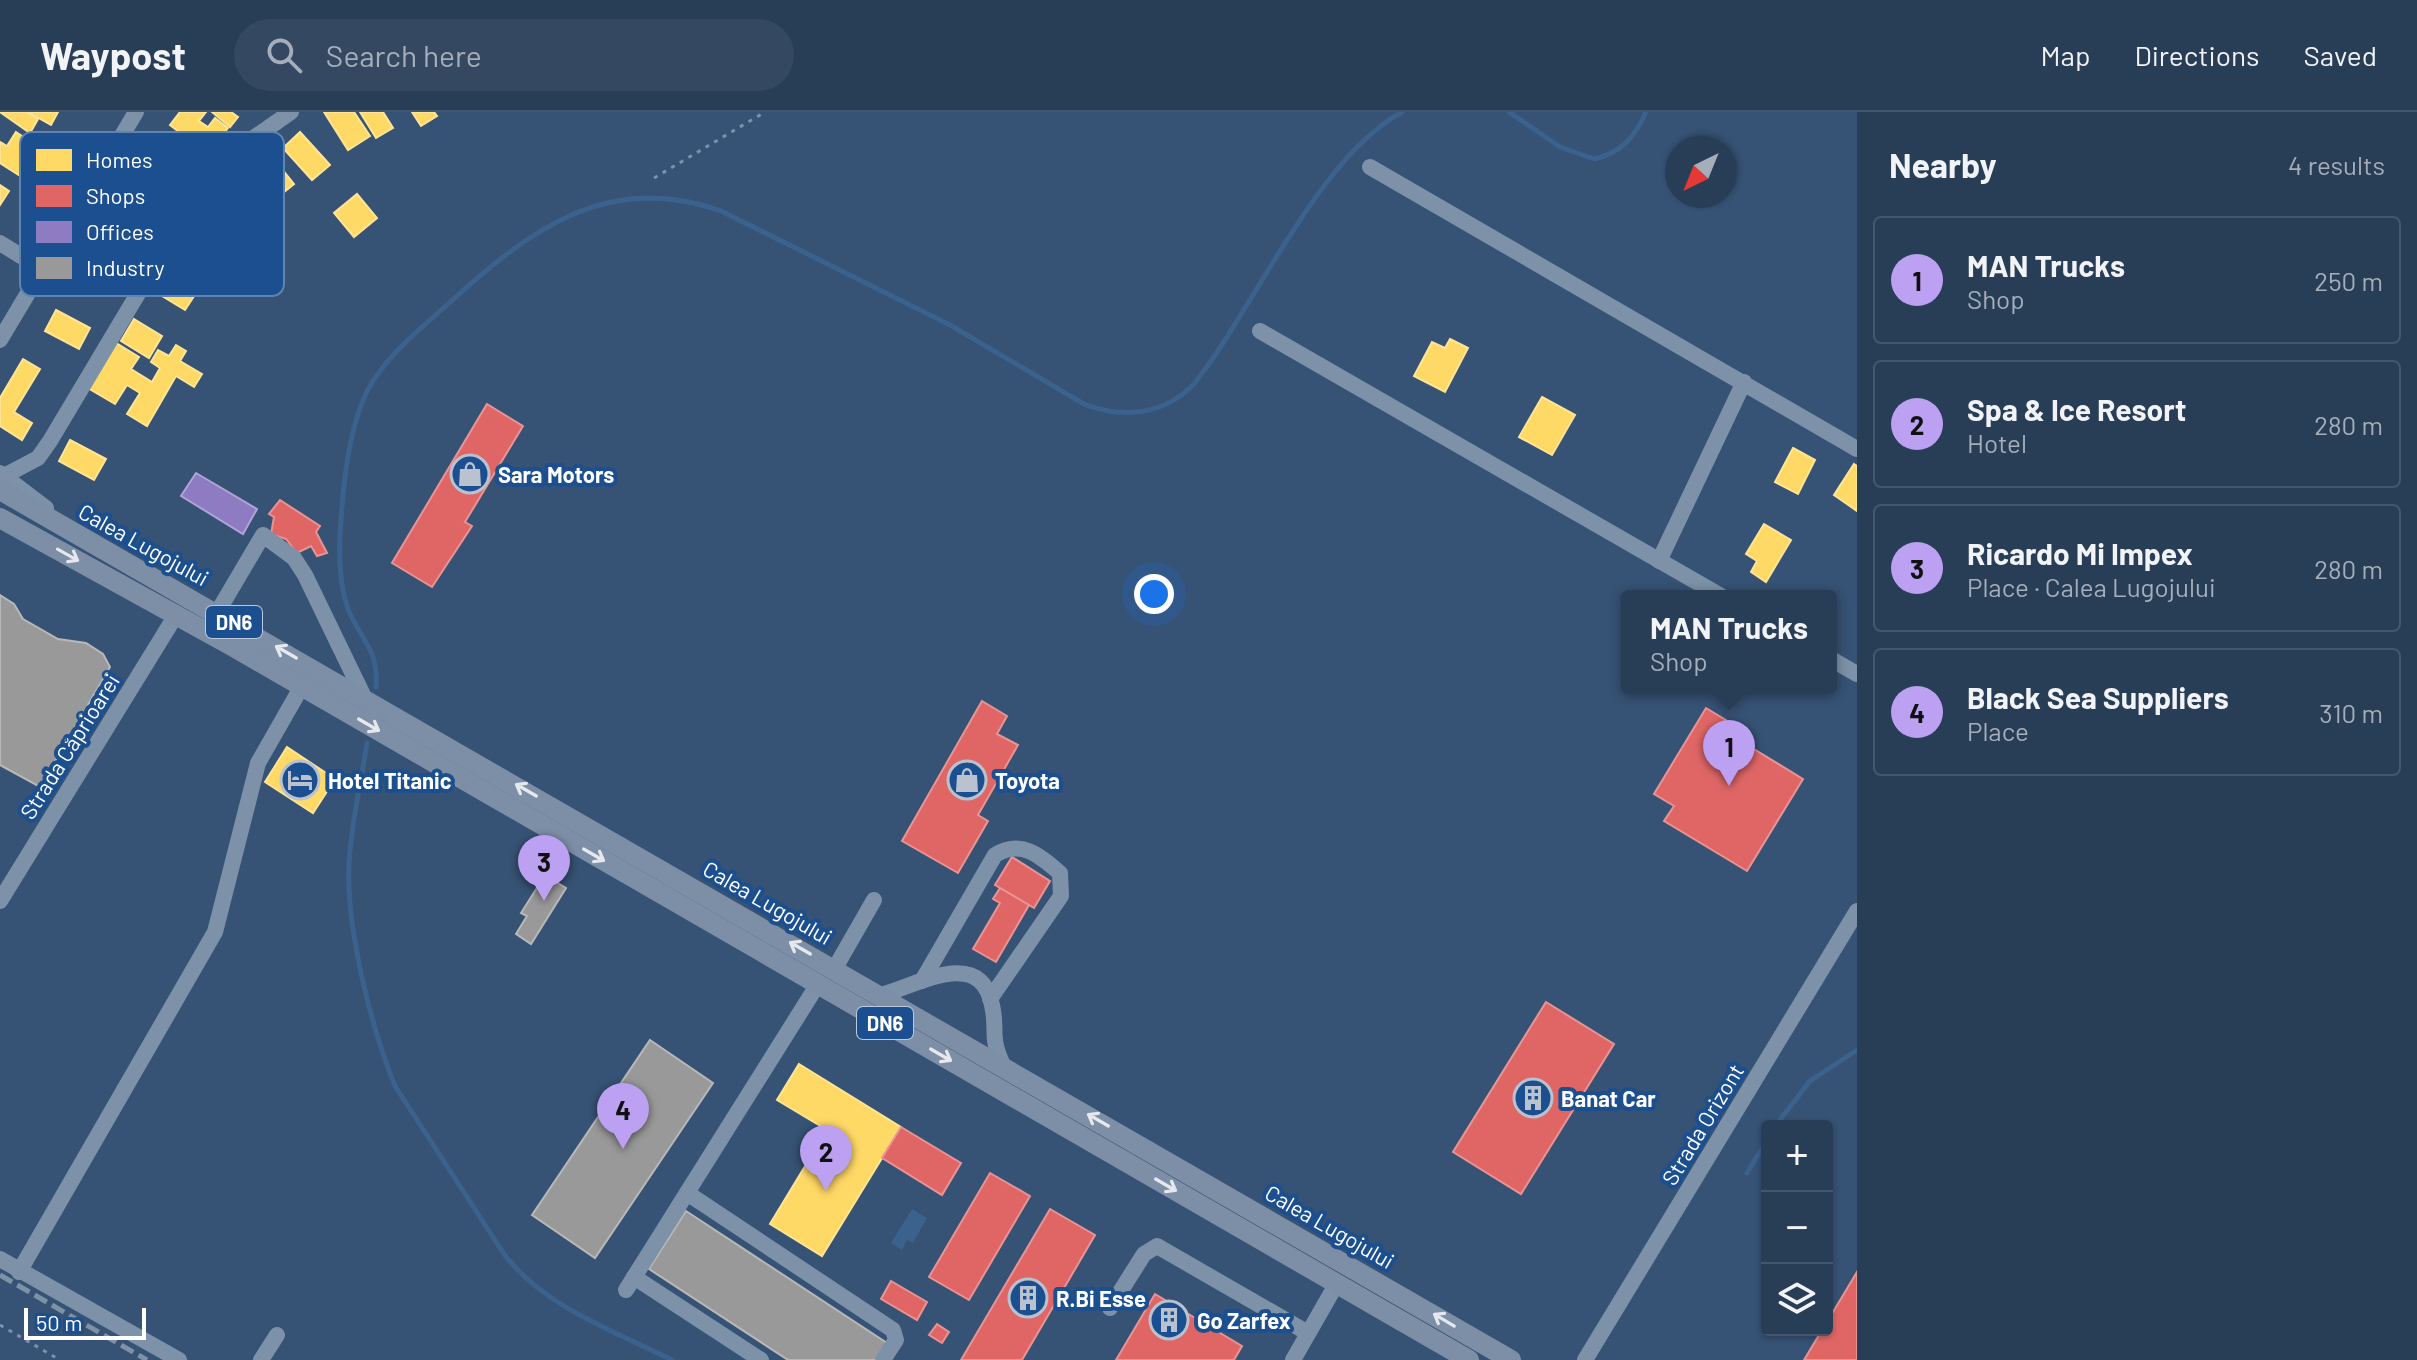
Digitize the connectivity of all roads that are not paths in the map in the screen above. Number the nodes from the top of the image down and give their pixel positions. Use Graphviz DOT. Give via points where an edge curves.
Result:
graph roads {
  1 [pos="136,112"];
  2 [pos="291,112"];
  3 [pos="124,132"];
  4 [pos="262,132"];
  5 [pos="1370,167"];
  6 [pos="0,243"];
  7 [pos="20,255"];
  8 [pos="26,296"];
  9 [pos="137,296"];
  10 [pos="1260,331"];
  11 [pos="0,340"];
  12 [pos="1744,382"];
  13 [pos="1857,449"];
  14 [pos="1,480"];
  15 [pos="1,521"];
  16 [pos="1659,561"];
  17 [pos="1710,590"];
  18 [pos="217,613"];
  19 [pos="176,615"];
  20 [pos="1837,662"];
  21 [pos="1857,674"];
  22 [pos="302,686"];
  23 [pos="364,697"];
  24 [pos="874,900"];
  25 [pos="0,901"];
  26 [pos="1857,911"];
  27 [pos="835,968"];
  28 [pos="922,981"];
  29 [pos="818,984"];
  30 [pos="881,995"];
  31 [pos="990,999"];
  32 [pos="1003,1065"];
  33 [pos="687,1193"];
  34 [pos="0,1259"];
  35 [pos="19,1272"];
  36 [pos="1337,1283"];
  37 [pos="1110,1308"];
  38 [pos="1308,1333"];
  39 [pos="277,1335"];
  40 [pos="179,1360"];
  41 [pos="261,1360"];
  42 [pos="761,1360"];
  43 [pos="883,1360"];
  44 [pos="1293,1360"];
  45 [pos="1469,1360"];
  46 [pos="1511,1360"];
  47 [pos="1585,1360"];
  1 -- 3 [label="street"];
  2 -- 4 [label="street"];
  5 -- 12 [label="street"];
  6 -- 7 [label="street"];
  8 -- 11 [label="street"];
  9 -- 14 [label="street" via="38,458"];
  10 -- 16 [label="street"];
  12 -- 13 [label="street"];
  12 -- 16 [label="street"];
  14 -- 18 [label="main road, Calea Lugojului / DN6" via="89,541"];
  15 -- 19 [label="main road, Calea Lugojului / DN6, one-way"];
  16 -- 17 [label="street"];
  23 -- 18 [label="main road, Calea Lugojului / DN6, one-way"];
  18 -- 23 [label="street" via="263,535 294,558 305,575"];
  19 -- 22 [label="main road, Calea Lugojului / DN6"];
  19 -- 25 [label="street, Strada Căprioarei"];
  20 -- 21 [label="street"];
  22 -- 29 [label="main road, Calea Lugojului / DN6, one-way"];
  22 -- 35 [label="street" via="258,763 215,932"];
  27 -- 23 [label="main road, Calea Lugojului / DN6, one-way"];
  24 -- 27 [label="street"];
  26 -- 47 [label="street, Strada Orizont"];
  27 -- 30 [label="main road, Calea Lugojului / DN6"];
  28 -- 30 [label="street"];
  28 -- 31 [label="street" via="951,971 965,975"];
  28 -- 31 [label="street" via="995,855 1008,847 1024,848 1060,873 1061,896"];
  29 -- 33 [label="street"];
  29 -- 36 [label="main road, Calea Lugojului / DN6, one-way"];
  30 -- 32 [label="main road, Calea Lugojului / DN6"];
  31 -- 32 [label="street" via="993,1043"];
  46 -- 32 [label="main road, Calea Lugojului / DN6, one-way"];
  33 -- 42 [label="street" via="630,1283"];
  33 -- 43 [label="street" via="893,1330 896,1340"];
  34 -- 35 [label="street"];
  35 -- 40 [label="street"];
  36 -- 38 [label="street"];
  36 -- 45 [label="main road, Calea Lugojului / DN6"];
  37 -- 38 [label="street" via="1144,1254 1157,1246"];
  38 -- 44 [label="street"];
  39 -- 41 [label="street"];
}
